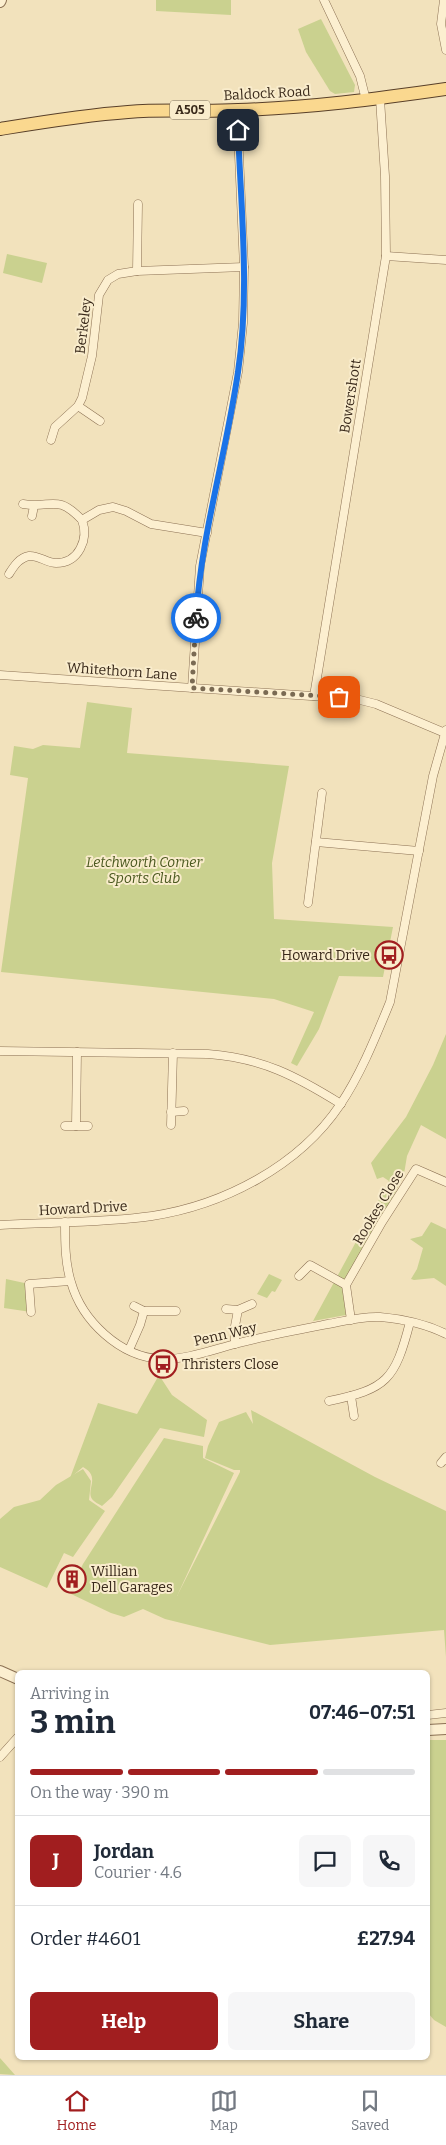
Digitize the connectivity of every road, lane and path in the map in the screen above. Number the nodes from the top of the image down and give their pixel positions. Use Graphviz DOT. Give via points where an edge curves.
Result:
graph roads {
  1 [pos="324,0"];
  2 [pos="444,0"];
  3 [pos="446,50"];
  4 [pos="446,89"];
  5 [pos="380,99"];
  6 [pos="366,100"];
  7 [pos="237,110"];
  8 [pos="0,129"];
  9 [pos="138,204"];
  10 [pos="386,256"];
  11 [pos="446,260"];
  12 [pos="244,267"];
  13 [pos="136,271"];
  14 [pos="78,406"];
  15 [pos="100,421"];
  16 [pos="45,425"];
  17 [pos="55,427"];
  18 [pos="51,440"];
  19 [pos="23,504"];
  20 [pos="34,506"];
  21 [pos="32,516"];
  22 [pos="82,520"];
  23 [pos="207,533"];
  24 [pos="9,574"];
  25 [pos="0,675"];
  26 [pos="192,688"];
  27 [pos="314,696"];
  28 [pos="446,731"];
  29 [pos="322,793"];
  30 [pos="316,842"];
  31 [pos="419,851"];
  32 [pos="308,903"];
  33 [pos="0,1051"];
  34 [pos="77,1052"];
  35 [pos="173,1053"];
  36 [pos="341,1104"];
  37 [pos="171,1112"];
  38 [pos="184,1112"];
  39 [pos="171,1125"];
  40 [pos="65,1126"];
  41 [pos="76,1126"];
  42 [pos="88,1126"];
  43 [pos="446,1182"];
  44 [pos="65,1222"];
  45 [pos="0,1225"];
  46 [pos="298,1276"];
  47 [pos="70,1281"];
  48 [pos="346,1285"];
  49 [pos="252,1304"];
  50 [pos="134,1306"];
  51 [pos="226,1309"];
  52 [pos="238,1310"];
  53 [pos="176,1311"];
  54 [pos="31,1312"];
  55 [pos="144,1312"];
  56 [pos="351,1320"];
  57 [pos="410,1322"];
  58 [pos="446,1334"];
  59 [pos="235,1344"];
  60 [pos="129,1350"];
  61 [pos="351,1396"];
  62 [pos="328,1401"];
  63 [pos="354,1416"];
  64 [pos="0,1671"];
  65 [pos="15,1678"];
  66 [pos="446,1714"];
  67 [pos="430,1715"];
  68 [pos="446,1729"];
  69 [pos="430,1730"];
  70 [pos="15,1740"];
  71 [pos="0,1757"];
  1 -- 6 [label="street" via="360,76"];
  2 -- 3 [label="street" via="441,24"];
  4 -- 5 [label="main road, Baldock Road / A505"];
  5 -- 6 [label="main road, Baldock Road / A505"];
  5 -- 10 [label="street, Bowershott"];
  6 -- 7 [label="main road, Baldock Road / A505"];
  7 -- 8 [label="main road, Baldock Road / A505" via="114,113"];
  7 -- 12 [label="street"];
  9 -- 13 [label="street"];
  10 -- 11 [label="street"];
  10 -- 27 [label="street, Bowershott"];
  12 -- 13 [label="street, Berkeley"];
  12 -- 23 [label="street" via="238,372"];
  13 -- 14 [label="street, Berkeley" via="114,276 101,290 96,306 89,372"];
  14 -- 15 [label="street"];
  14 -- 17 [label="street, Berkeley"];
  16 -- 17 [label="street"];
  17 -- 18 [label="street"];
  19 -- 20 [label="street"];
  20 -- 21 [label="street"];
  20 -- 22 [label="street" via="60,504"];
  22 -- 23 [label="street" via="113,507 151,524"];
  22 -- 24 [label="street" via="84,542 73,557 56,563 34,556 24,558"];
  23 -- 26 [label="street" via="198,584"];
  25 -- 26 [label="street, Whitethorn Lane"];
  26 -- 27 [label="street, Whitethorn Lane"];
  27 -- 28 [label="street, Whitethorn Lane" via="376,704"];
  28 -- 31 [label="street, Howard Drive"];
  29 -- 30 [label="street"];
  30 -- 31 [label="street"];
  30 -- 32 [label="street"];
  31 -- 36 [label="street, Howard Drive" via="390,1002"];
  33 -- 34 [label="street"];
  34 -- 35 [label="street"];
  34 -- 41 [label="street"];
  35 -- 36 [label="street" via="225,1055 256,1061 295,1076"];
  35 -- 37 [label="street"];
  36 -- 44 [label="street, Howard Drive" via="291,1156 237,1190 153,1216"];
  37 -- 38 [label="street"];
  37 -- 39 [label="street"];
  40 -- 41 [label="street"];
  41 -- 42 [label="street"];
  43 -- 48 [label="street, Rookes Close" via="416,1170"];
  44 -- 45 [label="street, Howard Drive"];
  44 -- 47 [label="street, Penn Way"];
  46 -- 48 [label="street" via="310,1265"];
  47 -- 54 [label="street" via="30,1284"];
  47 -- 60 [label="street, Penn Way" via="84,1311 96,1326"];
  48 -- 56 [label="street"];
  49 -- 52 [label="street"];
  50 -- 55 [label="street"];
  51 -- 52 [label="street"];
  52 -- 59 [label="street"];
  53 -- 55 [label="street"];
  55 -- 60 [label="street"];
  56 -- 57 [label="street, Penn Way" via="379,1317"];
  56 -- 59 [label="street, Penn Way"];
  57 -- 58 [label="street, Penn Way"];
  57 -- 61 [label="street" via="402,1353 389,1377 366,1392"];
  59 -- 60 [label="street, Penn Way" via="199,1354 162,1359"];
  61 -- 62 [label="street"];
  61 -- 63 [label="street"];
  64 -- 65 [label="street"];
  66 -- 67 [label="street"];
  68 -- 69 [label="street"];
  70 -- 71 [label="street"];
}
